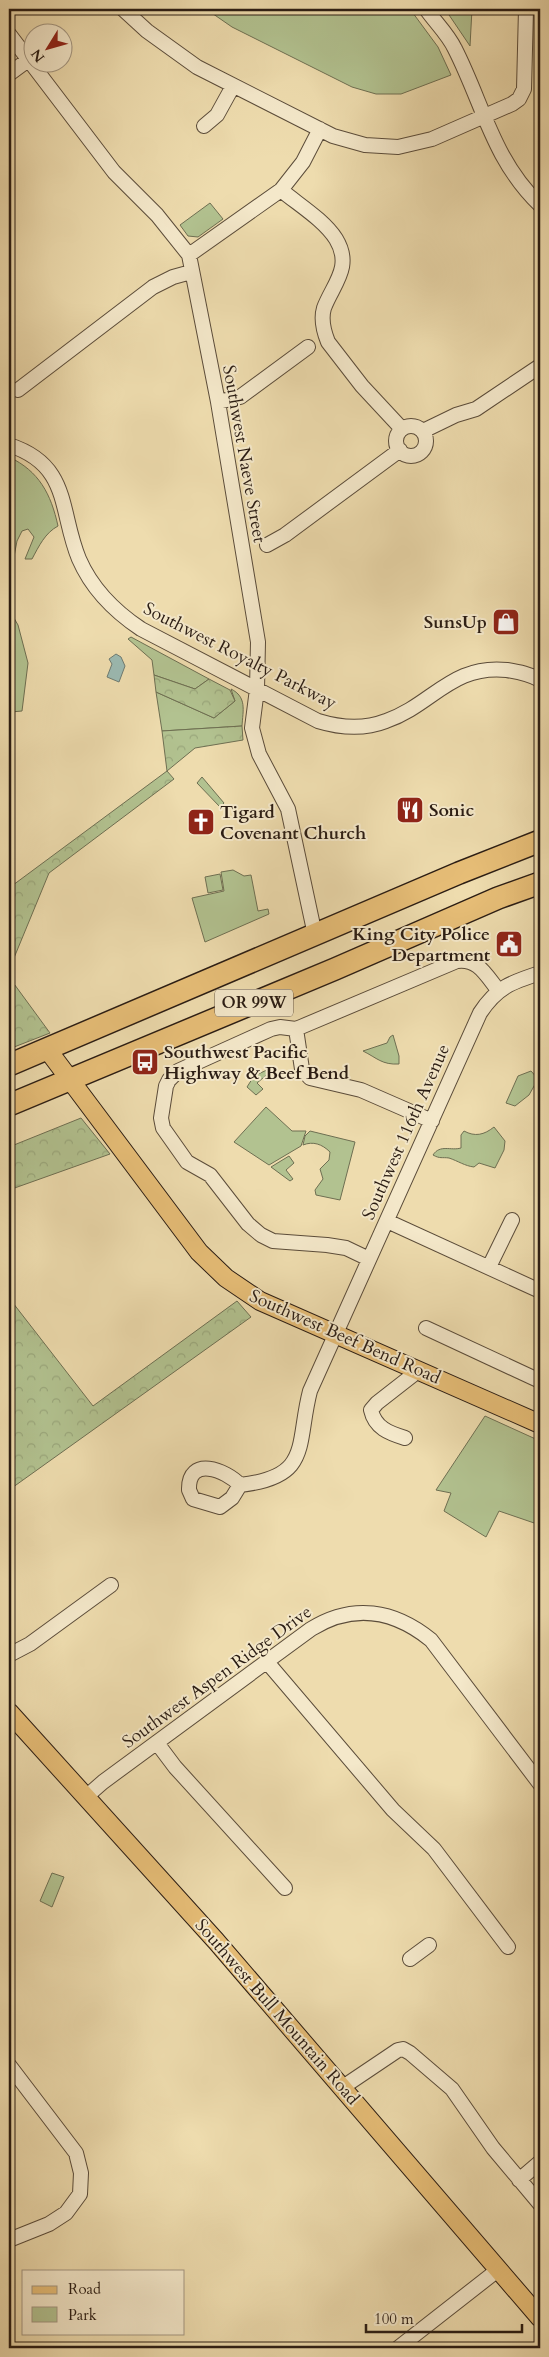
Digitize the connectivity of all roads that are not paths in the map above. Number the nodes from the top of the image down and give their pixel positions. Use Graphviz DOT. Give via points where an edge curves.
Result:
graph roads {
  1 [pos="123,9"];
  2 [pos="426,9"];
  3 [pos="526,9"];
  4 [pos="9,34"];
  5 [pos="22,52"];
  6 [pos="22,64"];
  7 [pos="37,72"];
  8 [pos="9,74"];
  9 [pos="233,86"];
  10 [pos="483,118"];
  11 [pos="204,126"];
  12 [pos="320,129"];
  13 [pos="281,190"];
  14 [pos="540,205"];
  15 [pos="189,255"];
  16 [pos="191,272"];
  17 [pos="308,347"];
  18 [pos="540,366"];
  19 [pos="18,390"];
  20 [pos="218,402"];
  21 [pos="402,429"];
  22 [pos="423,431"];
  23 [pos="9,445"];
  24 [pos="400,450"];
  25 [pos="267,546"];
  26 [pos="540,680"];
  27 [pos="257,689"];
  28 [pos="540,840"];
  29 [pos="540,882"];
  30 [pos="315,934"];
  31 [pos="540,973"];
  32 [pos="498,990"];
  33 [pos="296,1029"];
  34 [pos="47,1049"];
  35 [pos="9,1065"];
  36 [pos="70,1080"];
  37 [pos="9,1105"];
  38 [pos="432,1121"];
  39 [pos="512,1220"];
  40 [pos="387,1221"];
  41 [pos="369,1258"];
  42 [pos="489,1268"];
  43 [pos="540,1291"];
  44 [pos="426,1328"];
  45 [pos="336,1334"];
  46 [pos="418,1370"];
  47 [pos="540,1381"];
  48 [pos="540,1424"];
  49 [pos="405,1438"];
  50 [pos="240,1485"];
  51 [pos="111,1584"];
  52 [pos="9,1654"];
  53 [pos="267,1662"];
  54 [pos="9,1712"];
  55 [pos="157,1742"];
  56 [pos="540,1784"];
  57 [pos="87,1796"];
  58 [pos="285,1888"];
  59 [pos="430,1945"];
  60 [pos="508,1947"];
  61 [pos="410,1959"];
  62 [pos="9,2065"];
  63 [pos="343,2087"];
  64 [pos="540,2162"];
  65 [pos="519,2180"];
  66 [pos="540,2204"];
  67 [pos="9,2240"];
  68 [pos="499,2269"];
  69 [pos="540,2318"];
  70 [pos="398,2348"];
  1 -- 9 [label="street" via="175,52"];
  2 -- 10 [label="street" via="454,48"];
  3 -- 10 [label="street" via="524,89 512,104"];
  4 -- 5 [label="street"];
  6 -- 8 [label="street"];
  7 -- 15 [label="street" via="114,172 157,214"];
  9 -- 11 [label="street" via="217,115"];
  9 -- 12 [label="street"];
  10 -- 12 [label="street" via="432,139 398,147 365,146"];
  10 -- 14 [label="street" via="507,164"];
  12 -- 13 [label="street" via="303,162"];
  13 -- 15 [label="street"];
  13 -- 21 [label="street" via="326,227 342,254 339,281 324,309 328,342 362,386"];
  15 -- 16 [label="street, Southwest Naeve Street"];
  16 -- 19 [label="street" via="153,287"];
  16 -- 20 [label="street, Southwest Naeve Street"];
  17 -- 20 [label="street" via="240,397"];
  18 -- 22 [label="street" via="476,409"];
  20 -- 27 [label="street, Southwest Naeve Street" via="258,642"];
  21 -- 22 [label="street" via="413,426"];
  21 -- 24 [label="street" via="396,439"];
  22 -- 24 [label="street" via="426,442 421,452 410,456"];
  23 -- 27 [label="street, Southwest Royalty Parkway" via="32,456 57,484 78,557 108,604 141,629"];
  24 -- 25 [label="street"];
  26 -- 27 [label="street, Southwest Royalty Parkway" via="523,672 499,669 471,672 448,683 396,718 358,727 318,720"];
  27 -- 30 [label="street, Southwest Naeve Street" via="252,728 255,743 288,809"];
  28 -- 30 [label="highway, OR 99W"];
  29 -- 36 [label="highway, OR 99W"];
  30 -- 34 [label="highway, OR 99W"];
  31 -- 32 [label="street, Southwest 116th Avenue"];
  32 -- 33 [label="street" via="476,965 468,960 457,962"];
  32 -- 38 [label="street, Southwest 116th Avenue" via="480,1013"];
  33 -- 38 [label="street" via="302,1069 310,1078 361,1090"];
  33 -- 41 [label="street" via="271,1029 178,1070 166,1086 161,1118 163,1128 184,1158 206,1170 248,1224 261,1235 273,1241 346,1248"];
  34 -- 35 [label="highway, OR 99W"];
  34 -- 36 [label="main road, Southwest Beef Bend Road"];
  36 -- 37 [label="highway, OR 99W"];
  36 -- 45 [label="main road, Southwest Beef Bend Road" via="212,1266 260,1302"];
  38 -- 40 [label="street, Southwest 116th Avenue"];
  39 -- 42 [label="street"];
  40 -- 41 [label="street, Southwest 116th Avenue"];
  40 -- 42 [label="street"];
  41 -- 45 [label="street, Southwest 116th Avenue"];
  42 -- 43 [label="street"];
  44 -- 47 [label="street"];
  45 -- 46 [label="main road, Southwest Beef Bend Road"];
  45 -- 50 [label="street, Southwest 116th Avenue" via="310,1391 302,1443 296,1459 273,1479"];
  46 -- 48 [label="main road, Southwest Beef Bend Road"];
  46 -- 49 [label="street" via="371,1410 373,1420 379,1426"];
  51 -- 52 [label="street" via="30,1644"];
  53 -- 55 [label="street, Southwest Aspen Ridge Drive"];
  53 -- 56 [label="street, Southwest Aspen Ridge Drive" via="311,1629 335,1618 363,1613 384,1615 409,1624 439,1649"];
  53 -- 60 [label="street" via="393,1810 434,1849"];
  54 -- 57 [label="main road, Southwest Bull Mountain Road"];
  55 -- 57 [label="street, Southwest Aspen Ridge Drive"];
  55 -- 58 [label="street"];
  57 -- 63 [label="main road, Southwest Bull Mountain Road"];
  59 -- 61 [label="street"];
  62 -- 67 [label="street" via="76,2154 81,2173 80,2194 66,2213 50,2224"];
  63 -- 65 [label="street" via="403,2049 452,2089"];
  63 -- 68 [label="main road, Southwest Bull Mountain Road"];
  64 -- 65 [label="street"];
  65 -- 66 [label="street"];
  68 -- 69 [label="main road, Southwest Bull Mountain Road"];
  68 -- 70 [label="street"];
}
